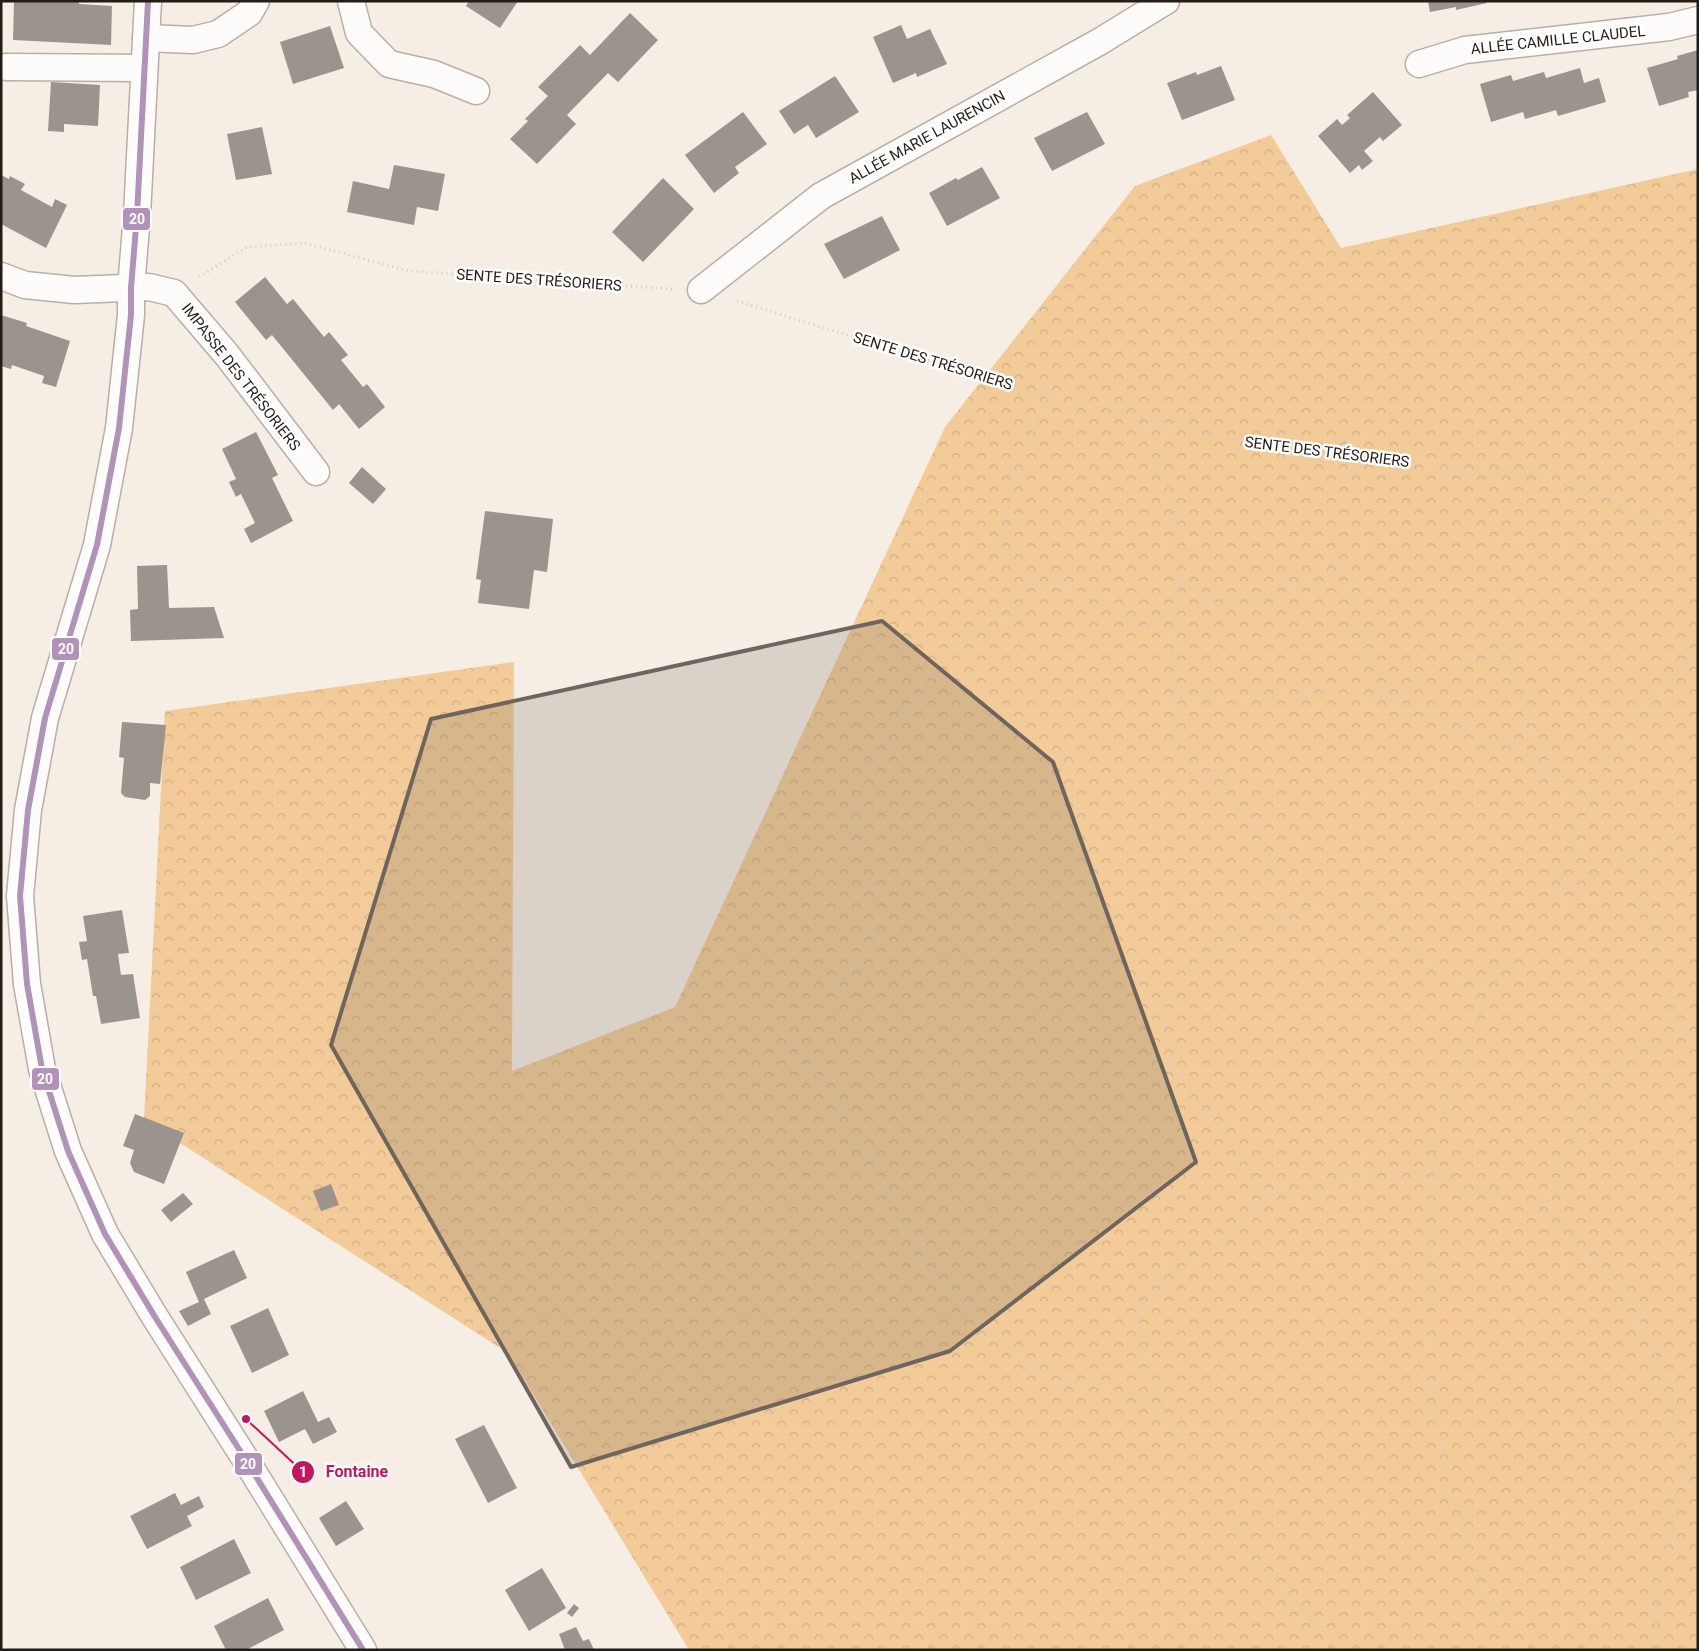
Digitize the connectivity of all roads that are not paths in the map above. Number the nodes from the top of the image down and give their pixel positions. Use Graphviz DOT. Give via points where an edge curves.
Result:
graph roads {
  1 [pos="148,1"];
  2 [pos="256,1"];
  3 [pos="351,1"];
  4 [pos="1166,1"];
  5 [pos="1698,20"];
  6 [pos="146,38"];
  7 [pos="1419,64"];
  8 [pos="6,67"];
  9 [pos="144,68"];
  10 [pos="476,90"];
  11 [pos="1,276"];
  12 [pos="131,288"];
  13 [pos="701,290"];
  14 [pos="316,472"];
  15 [pos="363,1650"];
  1 -- 6 [label="street"];
  2 -- 6 [label="street" via="249,12 218,34 193,40"];
  3 -- 10 [label="street" via="359,33 389,64 434,74"];
  4 -- 13 [label="street, ALLÉE MARIE LAURENCIN" via="1091,47 821,196"];
  5 -- 7 [label="street, ALLÉE CAMILLE CLAUDEL" via="1669,28 1465,50"];
  6 -- 9 [label="street"];
  8 -- 9 [label="street"];
  9 -- 12 [label="street"];
  11 -- 12 [label="street, IMPASSE DES TRÉSORIERS" via="25,285 64,289"];
  12 -- 14 [label="street, IMPASSE DES TRÉSORIERS" via="149,287 174,293 227,355"];
  12 -- 15 [label="street" via="119,428 97,545 45,718 28,810 20,896 27,984 42,1069 68,1151 105,1234"];
}
